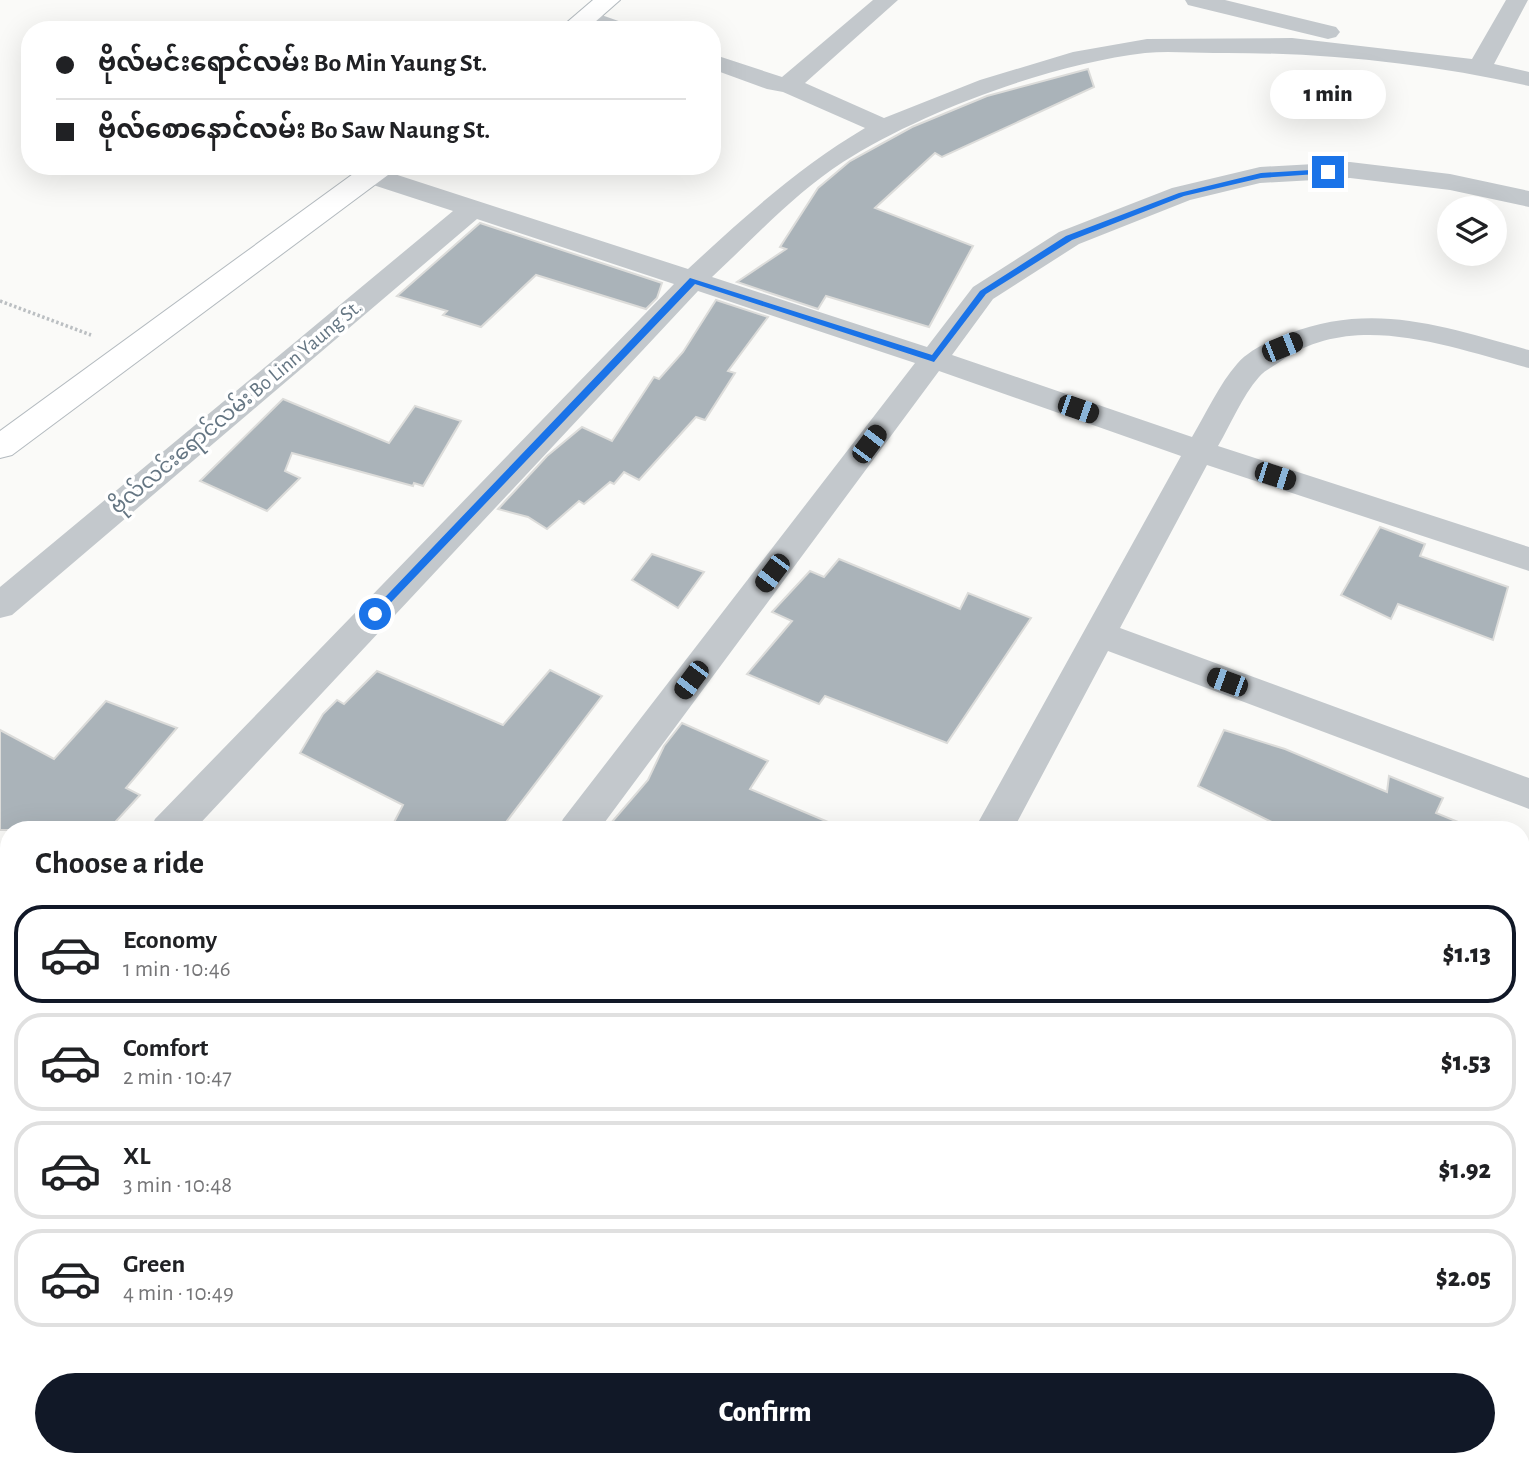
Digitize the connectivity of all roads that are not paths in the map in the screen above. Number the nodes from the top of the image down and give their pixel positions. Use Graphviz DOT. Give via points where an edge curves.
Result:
graph roads {
  1 [pos="608,0"];
  2 [pos="887,0"];
  3 [pos="1196,0"];
  4 [pos="1517,0"];
  5 [pos="583,21"];
  6 [pos="721,64"];
  7 [pos="1479,68"];
  8 [pos="1529,79"];
  9 [pos="788,85"];
  10 [pos="884,127"];
  11 [pos="369,175"];
  12 [pos="389,175"];
  13 [pos="1529,199"];
  14 [pos="473,208"];
  15 [pos="693,280"];
  16 [pos="934,359"];
  17 [pos="1529,359"];
  18 [pos="0,446"];
  19 [pos="1199,451"];
  20 [pos="1529,559"];
  21 [pos="0,606"];
  22 [pos="1101,635"];
  23 [pos="1529,794"];
  24 [pos="178,821"];
  25 [pos="584,821"];
  26 [pos="998,821"];
  1 -- 5 [label="street"];
  2 -- 9 [label="street"];
  3 -- 7 [label="street"];
  4 -- 7 [label="street"];
  6 -- 9 [label="street"];
  7 -- 8 [label="street"];
  7 -- 10 [label="street" via="1292,45 1147,46 1081,57 989,85"];
  9 -- 10 [label="street"];
  10 -- 15 [label="street" via="832,158 773,205"];
  11 -- 18 [label="street"];
  12 -- 14 [label="street"];
  13 -- 16 [label="street" via="1450,182 1350,170 1261,175 1181,194 1069,238 983,293"];
  14 -- 15 [label="street"];
  14 -- 21 [label="street, ဗိုလ်လင်းရောင်လမ်း Bo Linn Yaung St."];
  15 -- 16 [label="street"];
  15 -- 24 [label="street"];
  16 -- 19 [label="street"];
  16 -- 25 [label="street"];
  17 -- 19 [label="street" via="1427,332 1374,325 1323,331 1282,347 1248,370"];
  19 -- 20 [label="street"];
  19 -- 22 [label="street"];
  22 -- 23 [label="street"];
  22 -- 26 [label="street"];
}
